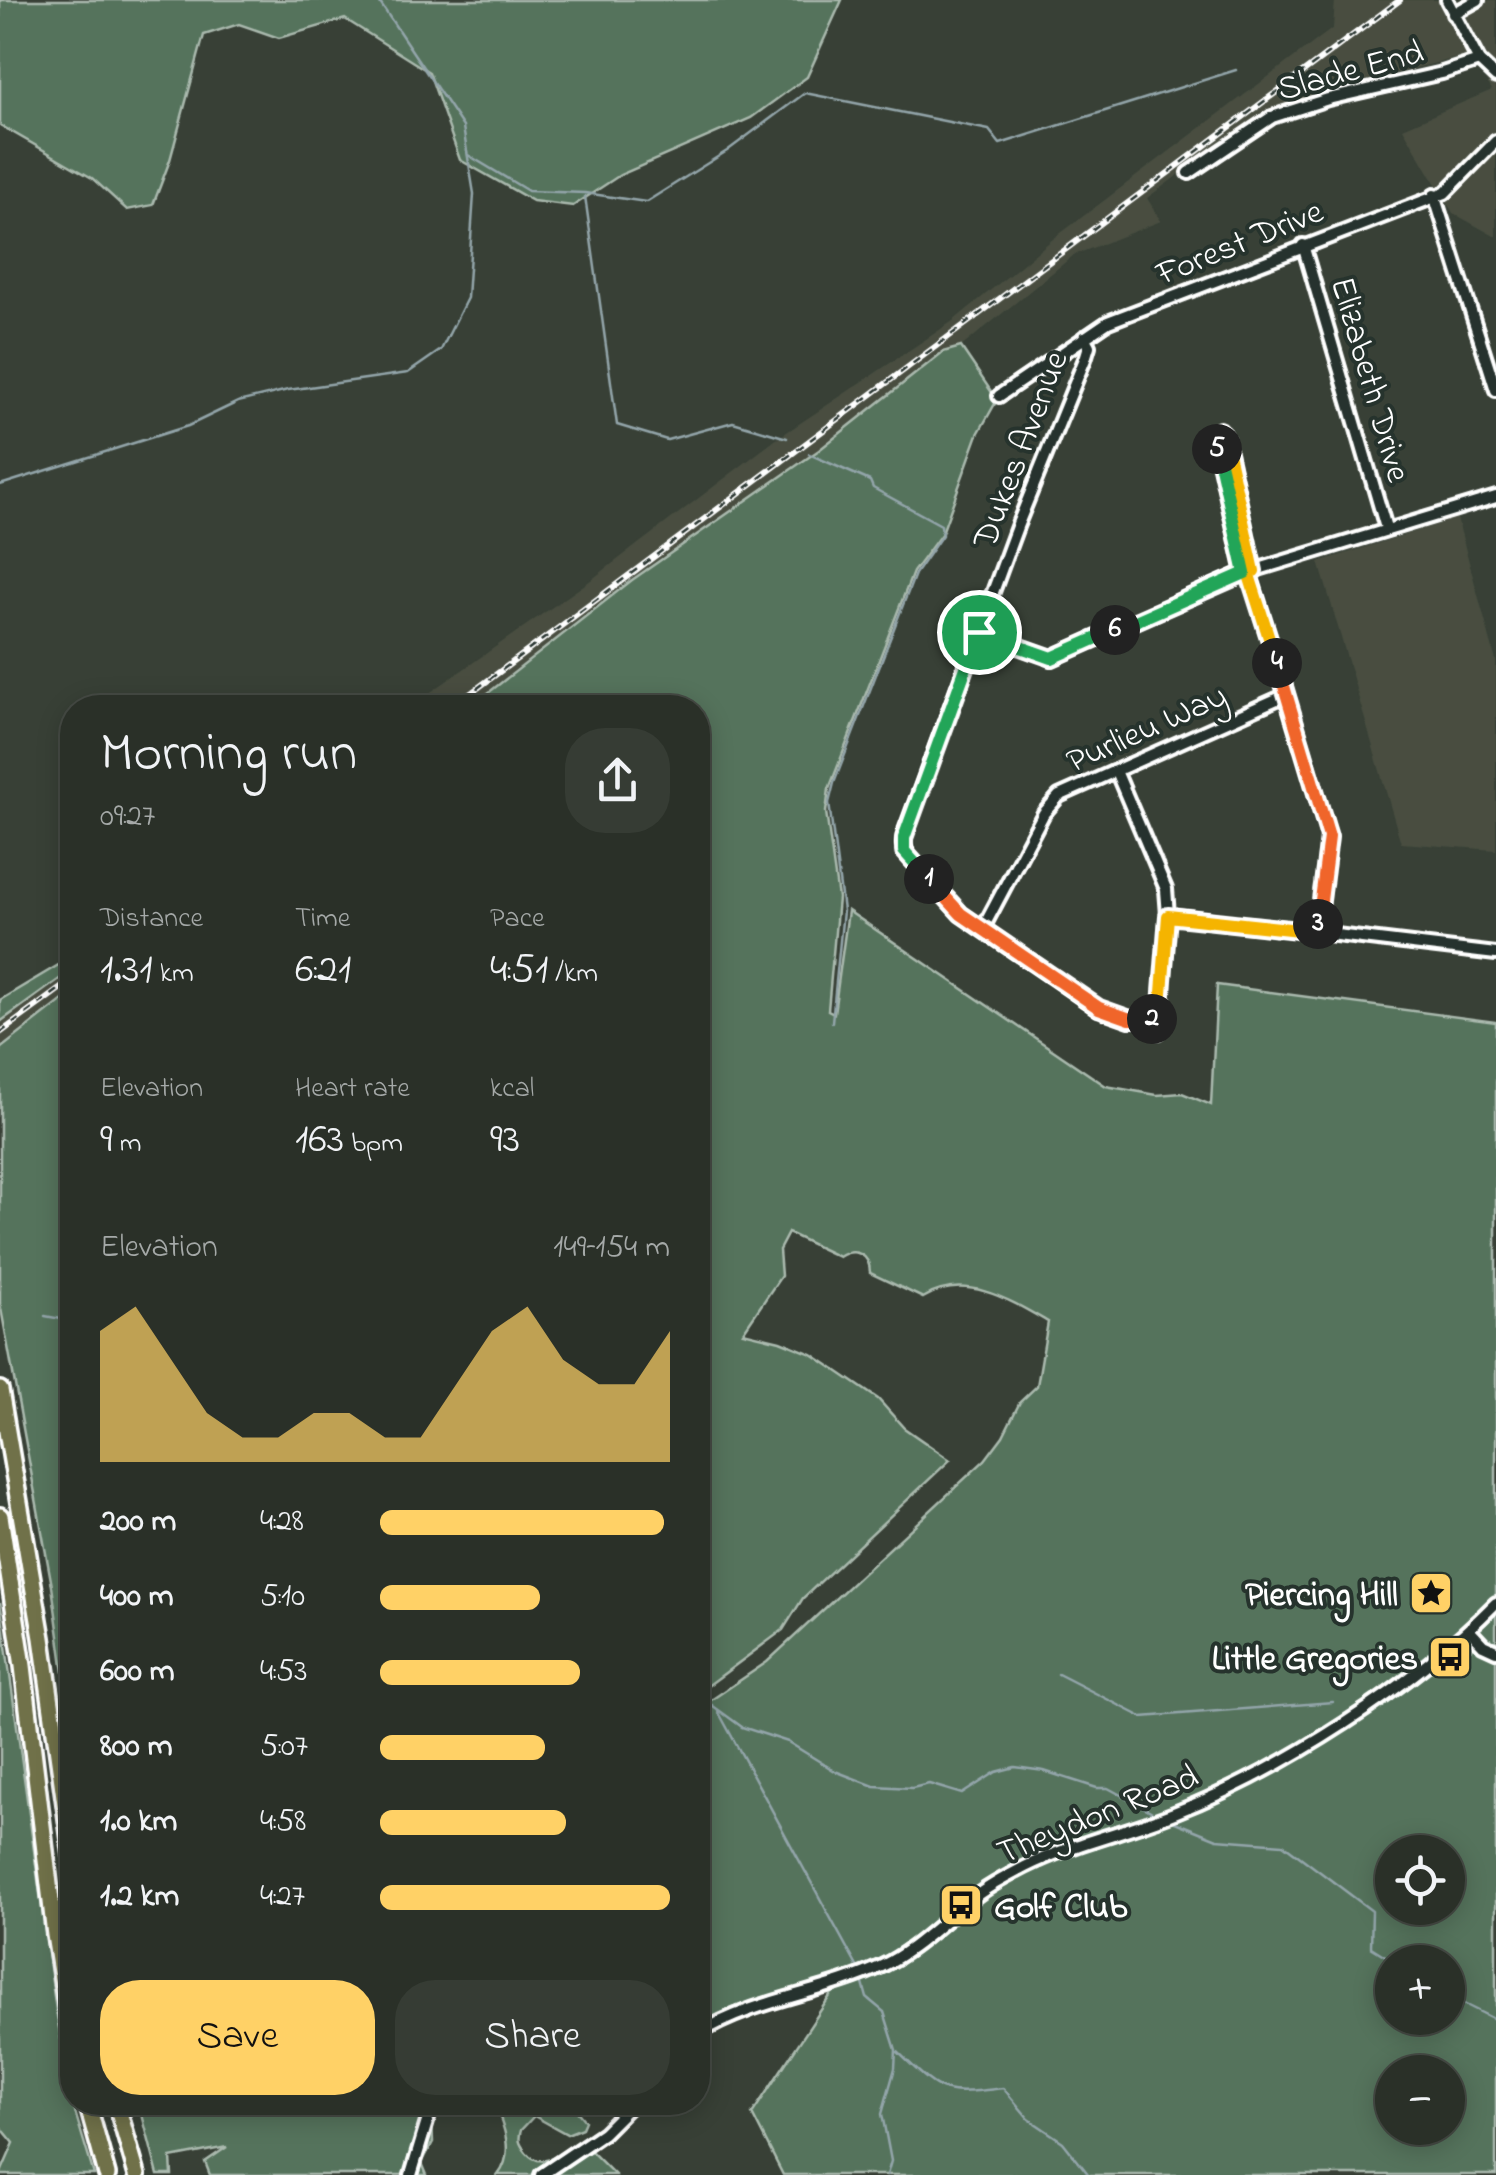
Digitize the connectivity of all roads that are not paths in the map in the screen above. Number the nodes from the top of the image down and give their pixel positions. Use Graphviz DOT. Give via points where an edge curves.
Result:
graph roads {
  1 [pos="1447,0"];
  2 [pos="1478,0"];
  3 [pos="1453,14"];
  4 [pos="1480,61"];
  5 [pos="1496,76"];
  6 [pos="1496,141"];
  7 [pos="1189,172"];
  8 [pos="1434,196"];
  9 [pos="1304,245"];
  10 [pos="1084,337"];
  11 [pos="1496,390"];
  12 [pos="999,396"];
  13 [pos="1496,496"];
  14 [pos="1386,528"];
  15 [pos="1249,572"];
  16 [pos="979,632"];
  17 [pos="1286,694"];
  18 [pos="1116,771"];
  19 [pos="1168,916"];
  20 [pos="983,928"];
  21 [pos="1317,932"];
  22 [pos="1496,954"];
  23 [pos="1160,1018"];
  24 [pos="1160,1032"];
  25 [pos="0,1390"];
  26 [pos="0,1516"];
  27 [pos="1496,1603"];
  28 [pos="1470,1630"];
  29 [pos="1496,1650"];
  30 [pos="60,1768"];
  31 [pos="60,1967"];
  32 [pos="710,2028"];
  33 [pos="91,2115"];
  34 [pos="120,2115"];
  35 [pos="430,2115"];
  36 [pos="623,2115"];
  37 [pos="571,2154"];
  38 [pos="108,2175"];
  39 [pos="137,2175"];
  40 [pos="410,2175"];
  41 [pos="541,2175"];
  42 [pos="558,2175"];
  1 -- 3 [label="street"];
  2 -- 3 [label="street"];
  3 -- 4 [label="street"];
  4 -- 5 [label="street"];
  4 -- 7 [label="street, Slade End" via="1272,117"];
  6 -- 8 [label="street, Forest Drive" via="1450,189"];
  8 -- 9 [label="street, Forest Drive"];
  8 -- 11 [label="street"];
  9 -- 10 [label="street, Forest Drive"];
  9 -- 14 [label="street, Elizabeth Drive"];
  10 -- 12 [label="street, Forest Drive"];
  10 -- 16 [label="street, Dukes Avenue" via="1089,348"];
  13 -- 14 [label="street"];
  14 -- 15 [label="street"];
  15 -- 15 [label="street" via="1214,434 1217,430 1224,434"];
  15 -- 16 [label="street" via="1052,658"];
  15 -- 17 [label="street"];
  16 -- 20 [label="street, Dukes Avenue" via="903,844 961,914"];
  17 -- 18 [label="street, Purlieu Way"];
  17 -- 21 [label="street" via="1329,837"];
  18 -- 19 [label="street" via="1166,890"];
  18 -- 20 [label="street, Purlieu Way" via="1059,796 1044,813"];
  19 -- 21 [label="street"];
  19 -- 23 [label="street"];
  20 -- 23 [label="street, Dukes Avenue" via="1099,1008 1130,1019"];
  21 -- 22 [label="street"];
  23 -- 24 [label="street"];
  25 -- 30 [label="highway"];
  26 -- 31 [label="highway"];
  27 -- 28 [label="street, Theydon Road"];
  28 -- 29 [label="street"];
  28 -- 32 [label="street, Theydon Road" via="1301,1750 1240,1783 1174,1813 1063,1849 985,1889 881,1966 770,2001"];
  33 -- 38 [label="highway"];
  34 -- 39 [label="highway"];
  35 -- 40 [label="street"];
  36 -- 37 [label="street"];
  37 -- 41 [label="street"];
  37 -- 42 [label="street"];
}
